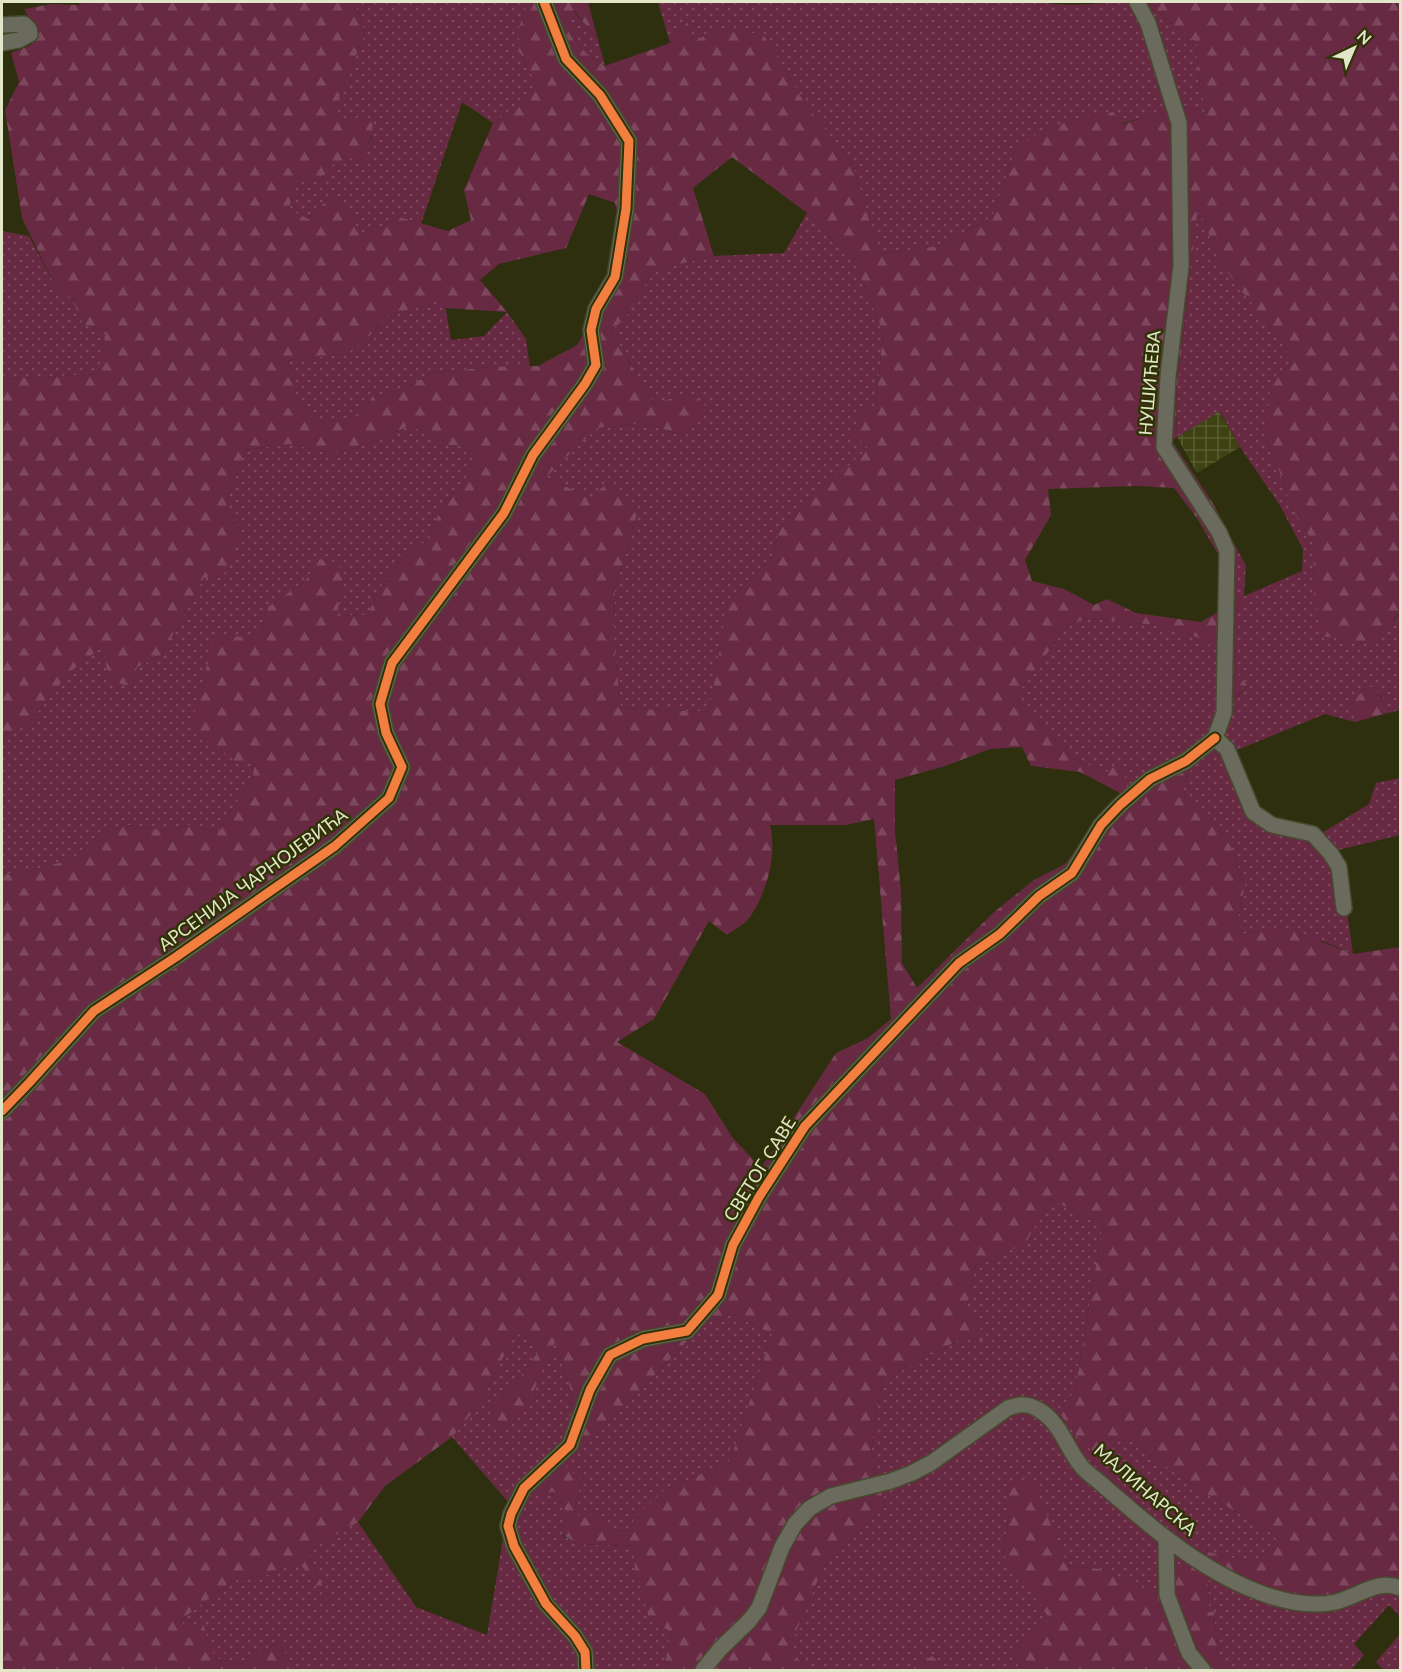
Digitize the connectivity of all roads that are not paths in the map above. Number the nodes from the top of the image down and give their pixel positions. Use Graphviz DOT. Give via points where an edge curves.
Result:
graph roads {
  1 [pos="544,2"];
  2 [pos="1137,2"];
  3 [pos="2,25"];
  4 [pos="2,43"];
  5 [pos="1215,738"];
  6 [pos="1344,908"];
  7 [pos="2,1111"];
  8 [pos="1166,1538"];
  9 [pos="1401,1588"];
  10 [pos="586,1671"];
  11 [pos="703,1671"];
  12 [pos="1203,1671"];
  1 -- 7 [label="street, АРСЕНИЈА ЧАРНОЈЕВИЋА" via="566,59 600,95 629,141 626,210 615,277 596,309 591,330 596,365 533,455 504,513 392,663 380,704 386,733 402,767 389,798 335,846 94,1011"];
  2 -- 5 [label="street, НУШИЋЕВА" via="1148,23 1179,123 1180,267 1164,447 1219,532 1227,551 1224,713"];
  3 -- 4 [label="street" via="24,24 30,34"];
  5 -- 6 [label="street" via="1227,749 1253,812 1272,825 1313,834 1331,854 1339,867"];
  5 -- 10 [label="street, СВЕТОГ САВЕ" via="1186,761 1150,779 1120,805 1101,825 1072,873 959,963 804,1126 732,1245 718,1295 687,1331 643,1339 610,1356 590,1390 570,1445 524,1488 508,1526 514,1546 546,1604 585,1652"];
  8 -- 9 [label="street, МАЛИНАРСКА" via="1221,1575 1268,1595 1301,1603 1335,1602 1393,1584"];
  8 -- 11 [label="street, МАЛИНАРСКА" via="1082,1467 1049,1418 1027,1404 1017,1405 912,1473 831,1496 810,1508 782,1547 759,1608"];
  8 -- 12 [label="street" via="1167,1595 1189,1653"];
}
